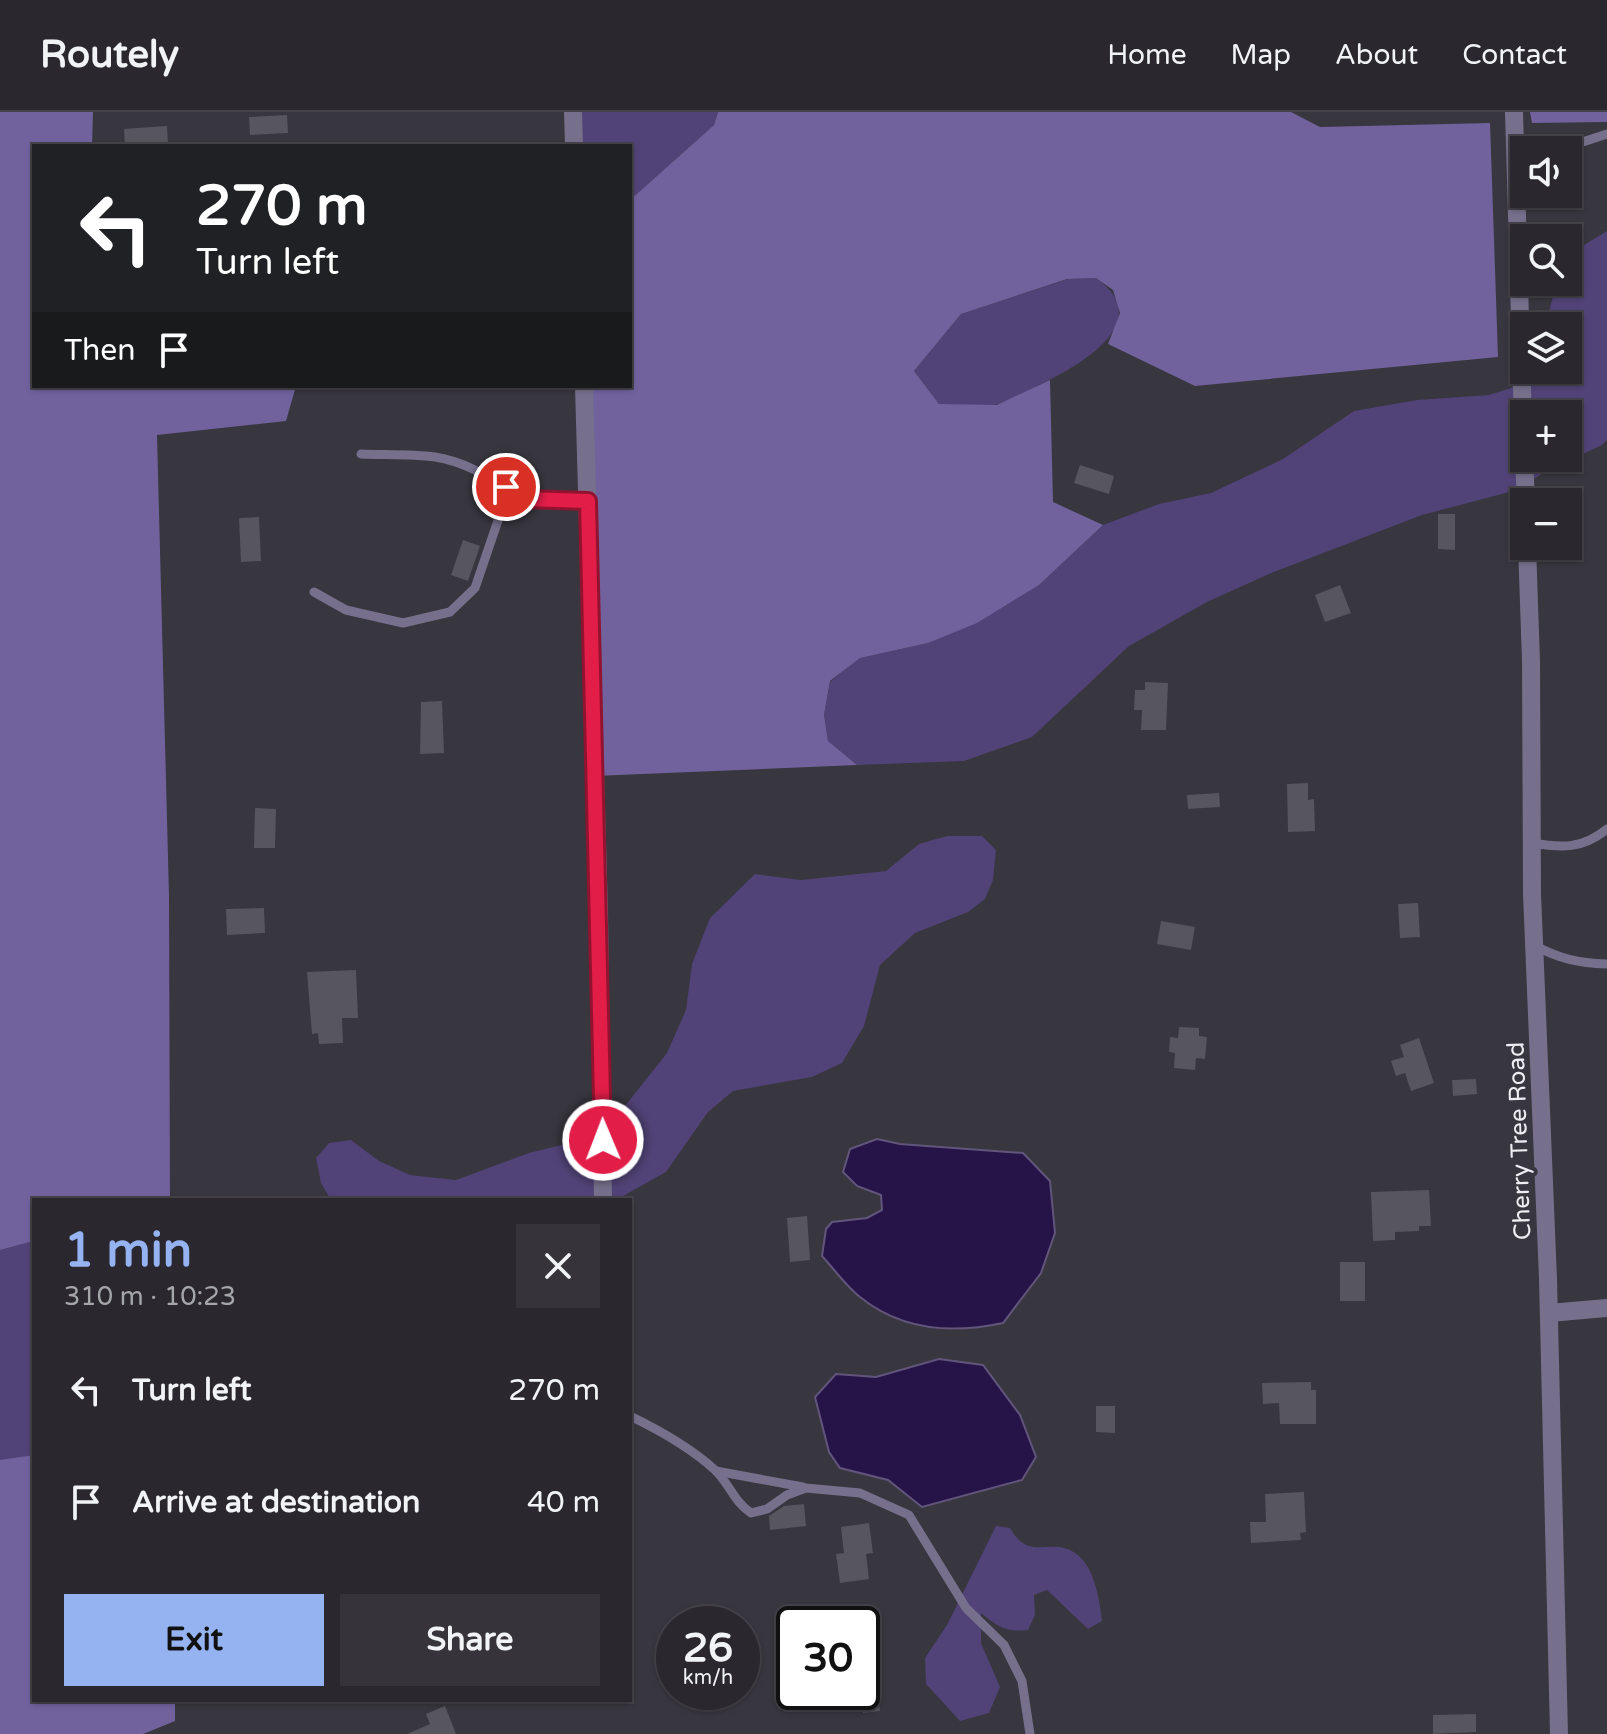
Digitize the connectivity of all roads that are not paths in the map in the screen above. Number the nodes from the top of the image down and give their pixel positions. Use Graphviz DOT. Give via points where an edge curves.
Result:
graph roads {
  1 [pos="573,112"];
  2 [pos="1514,112"];
  3 [pos="1607,134"];
  4 [pos="1517,136"];
  5 [pos="1582,142"];
  6 [pos="574,144"];
  7 [pos="1520,208"];
  8 [pos="584,388"];
  9 [pos="1523,400"];
  10 [pos="361,454"];
  11 [pos="525,499"];
  12 [pos="588,501"];
  13 [pos="1527,560"];
  14 [pos="314,592"];
  15 [pos="1607,829"];
  16 [pos="1532,843"];
  17 [pos="1534,945"];
  18 [pos="1607,964"];
  19 [pos="603,1198"];
  20 [pos="1607,1308"];
  21 [pos="1549,1313"];
  22 [pos="632,1417"];
  23 [pos="716,1471"];
  24 [pos="806,1488"];
  25 [pos="1030,1734"];
  26 [pos="1559,1734"];
  1 -- 6 [label="street"];
  2 -- 4 [label="street"];
  3 -- 5 [label="lane"];
  7 -- 9 [label="street"];
  8 -- 12 [label="street"];
  10 -- 11 [label="lane" via="459,463"];
  11 -- 12 [label="lane"];
  11 -- 14 [label="lane" via="505,500 475,588 450,612 403,623 346,610"];
  12 -- 19 [label="street"];
  13 -- 16 [label="street, Cherry Tree Road"];
  15 -- 16 [label="lane" via="1593,841 1571,847"];
  16 -- 17 [label="street, Cherry Tree Road"];
  17 -- 18 [label="lane" via="1575,963"];
  17 -- 21 [label="street, Cherry Tree Road"];
  20 -- 21 [label="street"];
  21 -- 26 [label="street, Cherry Tree Road"];
  22 -- 23 [label="lane"];
  23 -- 24 [label="lane"];
  23 -- 24 [label="lane" via="751,1513"];
  24 -- 25 [label="lane" via="860,1493 909,1515 966,1608 1004,1645 1022,1681"];
}
